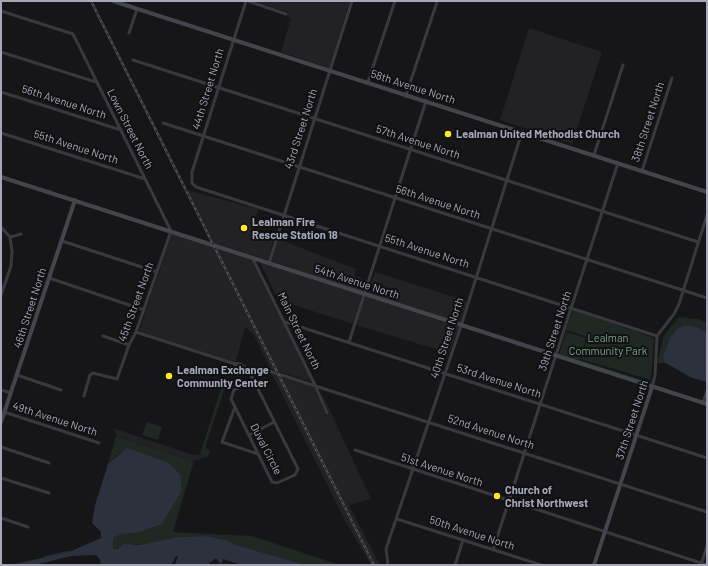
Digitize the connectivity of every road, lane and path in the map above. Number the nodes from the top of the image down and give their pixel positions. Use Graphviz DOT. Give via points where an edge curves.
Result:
graph roads {
  1 [pos="113,1"];
  2 [pos="247,1"];
  3 [pos="352,1"];
  4 [pos="395,1"];
  5 [pos="437,2"];
  6 [pos="138,9"];
  7 [pos="1,11"];
  8 [pos="286,14"];
  9 [pos="129,33"];
  10 [pos="233,39"];
  11 [pos="1,52"];
  12 [pos="134,60"];
  13 [pos="623,65"];
  14 [pos="330,70"];
  15 [pos="672,78"];
  16 [pos="96,82"];
  17 [pos="368,82"];
  18 [pos="218,87"];
  19 [pos="1,92"];
  20 [pos="406,95"];
  21 [pos="426,101"];
  22 [pos="315,118"];
  23 [pos="163,123"];
  24 [pos="121,130"];
  25 [pos="522,132"];
  26 [pos="1,133"];
  27 [pos="203,136"];
  28 [pos="410,149"];
  29 [pos="594,156"];
  30 [pos="618,163"];
  31 [pos="299,166"];
  32 [pos="642,171"];
  33 [pos="1,177"];
  34 [pos="145,179"];
  35 [pos="507,181"];
  36 [pos="192,183"];
  37 [pos="707,192"];
  38 [pos="395,198"];
  39 [pos="75,200"];
  40 [pos="603,212"];
  41 [pos="284,215"];
  42 [pos="707,215"];
  43 [pos="1,227"];
  44 [pos="492,230"];
  45 [pos="171,231"];
  46 [pos="21,234"];
  47 [pos="10,238"];
  48 [pos="62,241"];
  49 [pos="698,242"];
  50 [pos="380,246"];
  51 [pos="252,257"];
  52 [pos="588,260"];
  53 [pos="269,263"];
  54 [pos="157,272"];
  55 [pos="476,277"];
  56 [pos="49,278"];
  57 [pos="683,290"];
  58 [pos="364,294"];
  59 [pos="1,295"];
  60 [pos="707,298"];
  61 [pos="572,308"];
  62 [pos="144,310"];
  63 [pos="285,322"];
  64 [pos="461,326"];
  65 [pos="136,332"];
  66 [pos="103,336"];
  67 [pos="657,336"];
  68 [pos="349,342"];
  69 [pos="130,345"];
  70 [pos="556,356"];
  71 [pos="269,371"];
  72 [pos="444,373"];
  73 [pos="17,375"];
  74 [pos="254,380"];
  75 [pos="315,385"];
  76 [pos="652,387"];
  77 [pos="1,390"];
  78 [pos="61,390"];
  79 [pos="707,391"];
  80 [pos="11,393"];
  81 [pos="84,396"];
  82 [pos="540,404"];
  83 [pos="705,404"];
  84 [pos="235,407"];
  85 [pos="4,412"];
  86 [pos="327,413"];
  87 [pos="1,422"];
  88 [pos="274,422"];
  89 [pos="428,422"];
  90 [pos="249,435"];
  91 [pos="636,435"];
  92 [pos="99,443"];
  93 [pos="1,447"];
  94 [pos="355,450"];
  95 [pos="524,453"];
  96 [pos="258,454"];
  97 [pos="707,458"];
  98 [pos="49,463"];
  99 [pos="412,470"];
  100 [pos="1,478"];
  101 [pos="620,484"];
  102 [pos="49,493"];
  103 [pos="509,501"];
  104 [pos="707,512"];
  105 [pos="1,518"];
  106 [pos="397,519"];
  107 [pos="28,527"];
  108 [pos="605,532"];
  109 [pos="463,540"];
  110 [pos="707,546"];
  111 [pos="493,550"];
  112 [pos="701,564"];
  113 [pos="388,565"];
  114 [pos="455,565"];
  115 [pos="541,565"];
  116 [pos="594,565"];
  117 [pos="707,565"];
  1 -- 6 [label="street, 58th Avenue North"];
  2 -- 8 [label="street"];
  2 -- 10 [label="street, 44th Street North"];
  3 -- 14 [label="street, 43rd Street North"];
  4 -- 17 [label="street"];
  5 -- 20 [label="street"];
  6 -- 9 [label="street"];
  6 -- 10 [label="street, 58th Avenue North"];
  7 -- 16 [label="street, Lown Street North" via="73,34"];
  10 -- 14 [label="street, 58th Avenue North"];
  10 -- 18 [label="street, 44th Street North"];
  11 -- 16 [label="street"];
  12 -- 18 [label="street, 57th Avenue North"];
  13 -- 29 [label="street"];
  14 -- 17 [label="street, 58th Avenue North"];
  14 -- 22 [label="street, 43rd Street North"];
  15 -- 32 [label="street, 38th Street North"];
  16 -- 24 [label="street, Lown Street North"];
  17 -- 20 [label="street, 58th Avenue North"];
  18 -- 22 [label="street, 57th Avenue North"];
  18 -- 27 [label="street, 44th Street North"];
  19 -- 24 [label="street, 56th Avenue North"];
  20 -- 21 [label="street, 58th Avenue North"];
  21 -- 25 [label="street, 58th Avenue North"];
  21 -- 28 [label="street"];
  22 -- 28 [label="street, 57th Avenue North"];
  22 -- 31 [label="street, 43rd Street North"];
  23 -- 27 [label="street, 56th Avenue North"];
  24 -- 34 [label="street, Lown Street North"];
  25 -- 29 [label="street, 58th Avenue North"];
  25 -- 35 [label="street, 40th Street North"];
  26 -- 34 [label="street, 55th Avenue North"];
  27 -- 31 [label="street, 56th Avenue North"];
  27 -- 36 [label="street, 44th Street North" via="192,172"];
  28 -- 35 [label="street, 57th Avenue North"];
  28 -- 38 [label="street"];
  29 -- 30 [label="street, 58th Avenue North"];
  30 -- 32 [label="street, 58th Avenue North"];
  30 -- 40 [label="street, 39th Street North"];
  31 -- 38 [label="street, 56th Avenue North"];
  31 -- 41 [label="street, 43rd Street North"];
  32 -- 37 [label="street, 58th Avenue North"];
  33 -- 39 [label="street, 54th Avenue North"];
  34 -- 45 [label="street, Lown Street North"];
  35 -- 40 [label="street, 57th Avenue North"];
  35 -- 44 [label="street, 40th Street North"];
  36 -- 41 [label="street, 55th Avenue North" via="196,187"];
  38 -- 44 [label="street, 56th Avenue North"];
  38 -- 50 [label="street"];
  39 -- 45 [label="street, 54th Avenue North"];
  39 -- 48 [label="street, 46th Street North"];
  40 -- 49 [label="street, 57th Avenue North"];
  40 -- 52 [label="street, 39th Street North"];
  41 -- 50 [label="street, 55th Avenue North"];
  41 -- 53 [label="street, 43rd Street North"];
  42 -- 49 [label="street"];
  43 -- 47 [label="street"];
  44 -- 52 [label="street, 56th Avenue North"];
  44 -- 55 [label="street, 40th Street North"];
  45 -- 51 [label="street, 54th Avenue North"];
  45 -- 54 [label="street, 45th Street North"];
  46 -- 47 [label="street"];
  47 -- 59 [label="street" via="10,266"];
  48 -- 54 [label="street"];
  48 -- 56 [label="street, 46th Street North"];
  49 -- 57 [label="street"];
  50 -- 55 [label="street, 55th Avenue North"];
  50 -- 58 [label="street"];
  51 -- 53 [label="street, 54th Avenue North"];
  51 -- 63 [label="street, Main Street North"];
  52 -- 57 [label="street, 56th Avenue North"];
  52 -- 61 [label="street, 39th Street North"];
  53 -- 58 [label="street, 54th Avenue North"];
  54 -- 62 [label="street, 45th Street North"];
  55 -- 61 [label="street, 55th Avenue North"];
  55 -- 64 [label="street, 40th Street North"];
  56 -- 62 [label="street"];
  56 -- 73 [label="street, 46th Street North"];
  57 -- 60 [label="street, 56th Avenue North"];
  57 -- 67 [label="street" via="674,314"];
  58 -- 64 [label="street, 54th Avenue North"];
  58 -- 68 [label="street"];
  61 -- 67 [label="street, 55th Avenue North"];
  61 -- 70 [label="street, 39th Street North"];
  62 -- 65 [label="street, 45th Street North"];
  63 -- 68 [label="street, 53rd Avenue North"];
  63 -- 75 [label="street, Main Street North"];
  64 -- 70 [label="street, 54th Avenue North"];
  64 -- 72 [label="street, 40th Street North"];
  65 -- 69 [label="street, 45th Street North"];
  65 -- 74 [label="street, Duval Circle" via="240,364"];
  66 -- 69 [label="street"];
  67 -- 76 [label="street, 37th Street North"];
  68 -- 72 [label="street, 53rd Avenue North"];
  69 -- 81 [label="street, 45th Street North" via="117,379 93,373 90,375"];
  70 -- 76 [label="street, 54th Avenue North"];
  70 -- 82 [label="street, 39th Street North"];
  71 -- 75 [label="street, 52nd Avenue North"];
  72 -- 82 [label="street, 53rd Avenue North"];
  72 -- 89 [label="street, 40th Street North"];
  73 -- 78 [label="street"];
  73 -- 80 [label="street, 46th Street North"];
  74 -- 84 [label="street, Duval Circle" via="232,392 230,397"];
  74 -- 88 [label="street, Duval Circle"];
  75 -- 86 [label="street, Main Street North"];
  75 -- 89 [label="street, 52nd Avenue North"];
  76 -- 83 [label="street, 54th Avenue North"];
  76 -- 91 [label="street, 37th Street North"];
  77 -- 80 [label="street"];
  79 -- 83 [label="street"];
  80 -- 85 [label="street, 46th Street North"];
  82 -- 91 [label="street, 53rd Avenue North"];
  82 -- 95 [label="street, 39th Street North"];
  84 -- 90 [label="street, Duval Circle"];
  84 -- 96 [label="street" via="222,442"];
  85 -- 87 [label="street, 46th Street North"];
  85 -- 92 [label="street, 49th Avenue North"];
  88 -- 90 [label="street"];
  88 -- 96 [label="street, Duval Circle" via="298,472 275,484"];
  89 -- 95 [label="street, 52nd Avenue North"];
  89 -- 99 [label="street, 40th Street North"];
  90 -- 96 [label="street, Duval Circle"];
  91 -- 97 [label="street, 53rd Avenue North"];
  91 -- 101 [label="street, 37th Street North"];
  93 -- 98 [label="street"];
  94 -- 99 [label="street, 51st Avenue North"];
  95 -- 101 [label="street, 52nd Avenue North"];
  95 -- 103 [label="street, 39th Street North"];
  99 -- 103 [label="street, 51st Avenue North"];
  99 -- 106 [label="street, 40th Street North"];
  100 -- 102 [label="street"];
  101 -- 104 [label="street, 52nd Avenue North"];
  101 -- 108 [label="street, 37th Street North"];
  103 -- 108 [label="street, 51st Avenue North"];
  103 -- 111 [label="street, 39th Street North"];
  105 -- 107 [label="street"];
  106 -- 109 [label="street, 50th Avenue North"];
  106 -- 113 [label="street, 40th Street North" via="386,549"];
  108 -- 112 [label="street, 51st Avenue North"];
  108 -- 116 [label="street, 37th Street North"];
  109 -- 111 [label="street, 50th Avenue North"];
  109 -- 114 [label="street"];
  110 -- 112 [label="street"];
  111 -- 115 [label="street, 50th Avenue North"];
  112 -- 117 [label="street, 51st Avenue North"];
}
